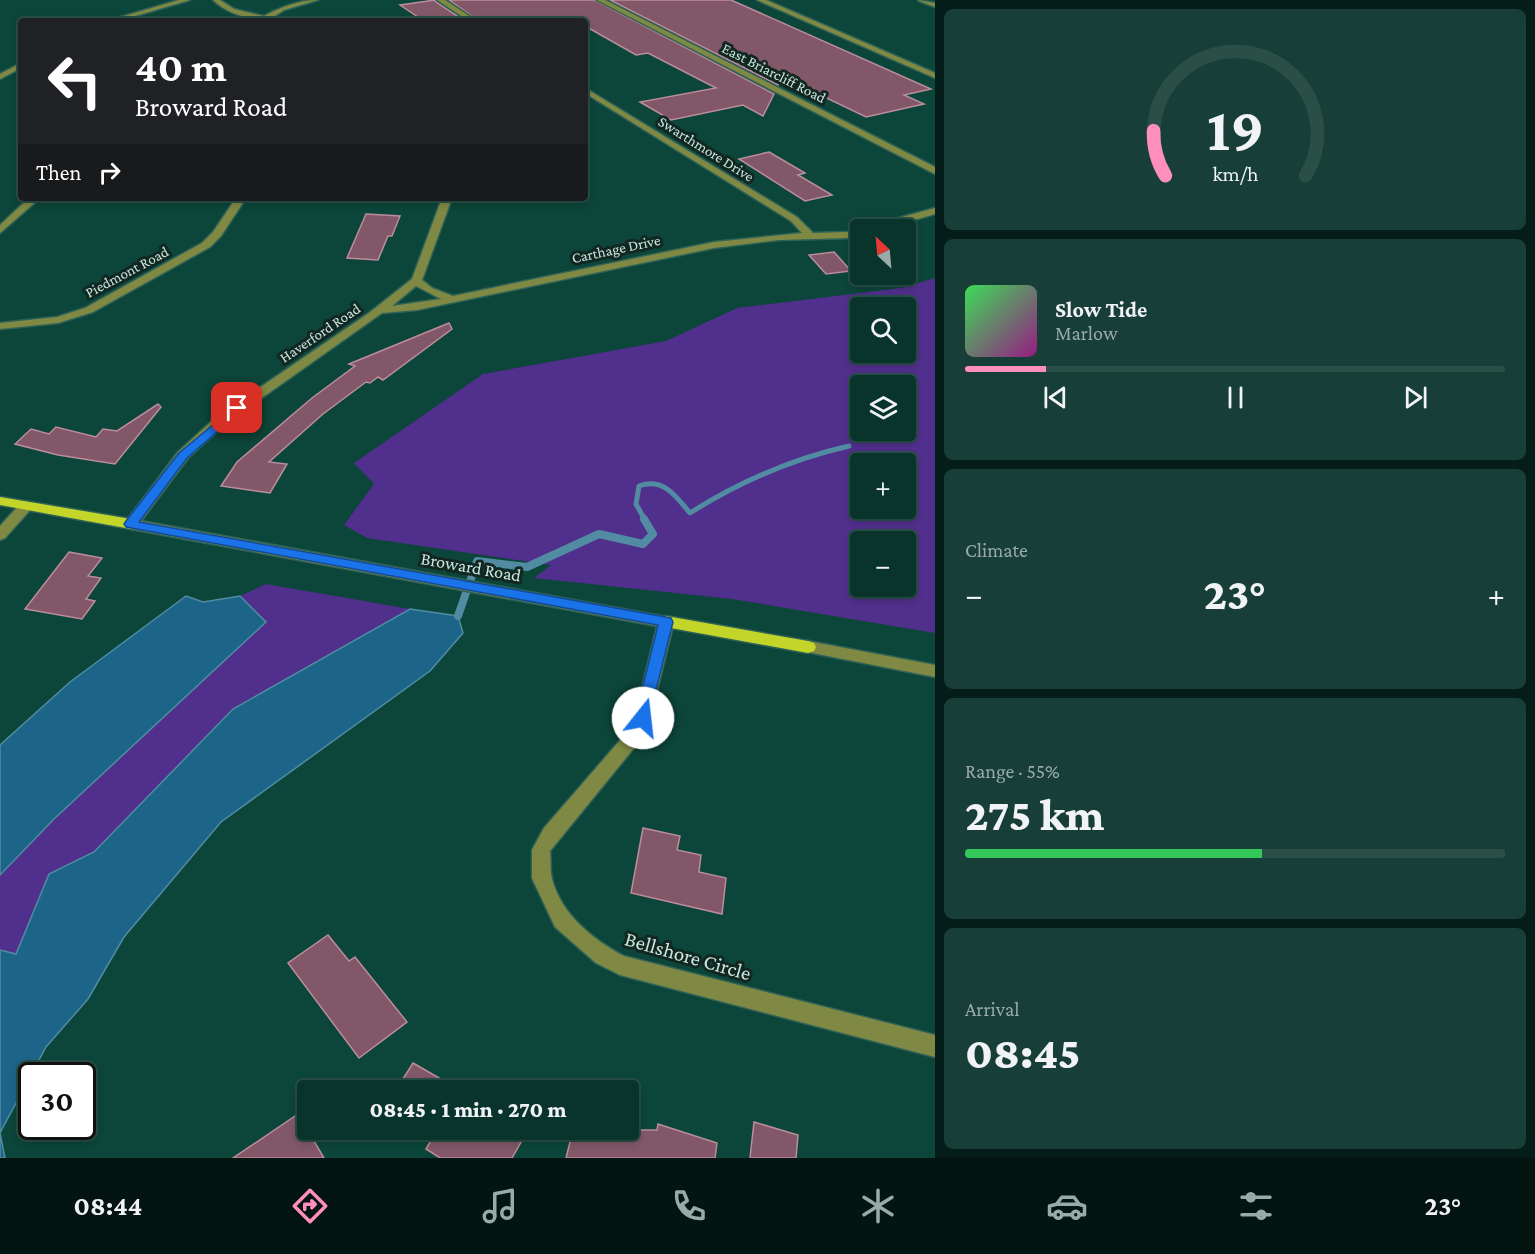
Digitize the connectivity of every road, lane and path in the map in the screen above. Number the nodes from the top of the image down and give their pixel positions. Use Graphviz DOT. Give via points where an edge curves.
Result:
graph roads {
  1 [pos="188,0"];
  2 [pos="216,0"];
  3 [pos="315,0"];
  4 [pos="440,0"];
  5 [pos="600,0"];
  6 [pos="760,0"];
  7 [pos="921,0"];
  8 [pos="935,5"];
  9 [pos="121,18"];
  10 [pos="257,18"];
  11 [pos="267,18"];
  12 [pos="469,18"];
  13 [pos="18,67"];
  14 [pos="935,76"];
  15 [pos="0,77"];
  16 [pos="588,92"];
  17 [pos="935,171"];
  18 [pos="32,201"];
  19 [pos="239,201"];
  20 [pos="446,201"];
  21 [pos="935,212"];
  22 [pos="0,218"];
  23 [pos="909,219"];
  24 [pos="13,220"];
  25 [pos="0,230"];
  26 [pos="850,233"];
  27 [pos="809,236"];
  28 [pos="416,281"];
  29 [pos="451,299"];
  30 [pos="380,310"];
  31 [pos="0,326"];
  32 [pos="0,501"];
  33 [pos="26,506"];
  34 [pos="131,524"];
  35 [pos="0,535"];
  36 [pos="666,622"];
  37 [pos="808,647"];
  38 [pos="935,671"];
  39 [pos="935,1046"];
  1 -- 9 [label="street"];
  2 -- 10 [label="street" via="232,11"];
  3 -- 11 [label="street" via="282,9"];
  4 -- 12 [label="street"];
  5 -- 17 [label="street, East Briarcliff Road"];
  6 -- 14 [label="street"];
  7 -- 8 [label="street"];
  13 -- 15 [label="street"];
  16 -- 27 [label="street, Swarthmore Drive" via="794,219"];
  18 -- 24 [label="street"];
  19 -- 31 [label="street, Piedmont Road" via="206,245 101,304 58,320"];
  20 -- 28 [label="street"];
  21 -- 23 [label="street"];
  22 -- 24 [label="street"];
  24 -- 25 [label="street"];
  26 -- 27 [label="street, Carthage Drive"];
  27 -- 29 [label="street, Carthage Drive" via="714,245"];
  28 -- 29 [label="street"];
  28 -- 30 [label="street, Haverford Road"];
  29 -- 30 [label="street, Carthage Drive"];
  30 -- 34 [label="street, Haverford Road" via="220,421 183,455"];
  32 -- 33 [label="main road, Broward Road"];
  33 -- 34 [label="main road, Broward Road"];
  33 -- 35 [label="street"];
  34 -- 36 [label="street, Broward Road"];
  36 -- 37 [label="main road, Broward Road"];
  36 -- 39 [label="street, Bellshore Circle" via="643,718 628,743 541,849 542,878 562,921 603,956 620,965"];
  37 -- 38 [label="street, Broward Road"];
}
